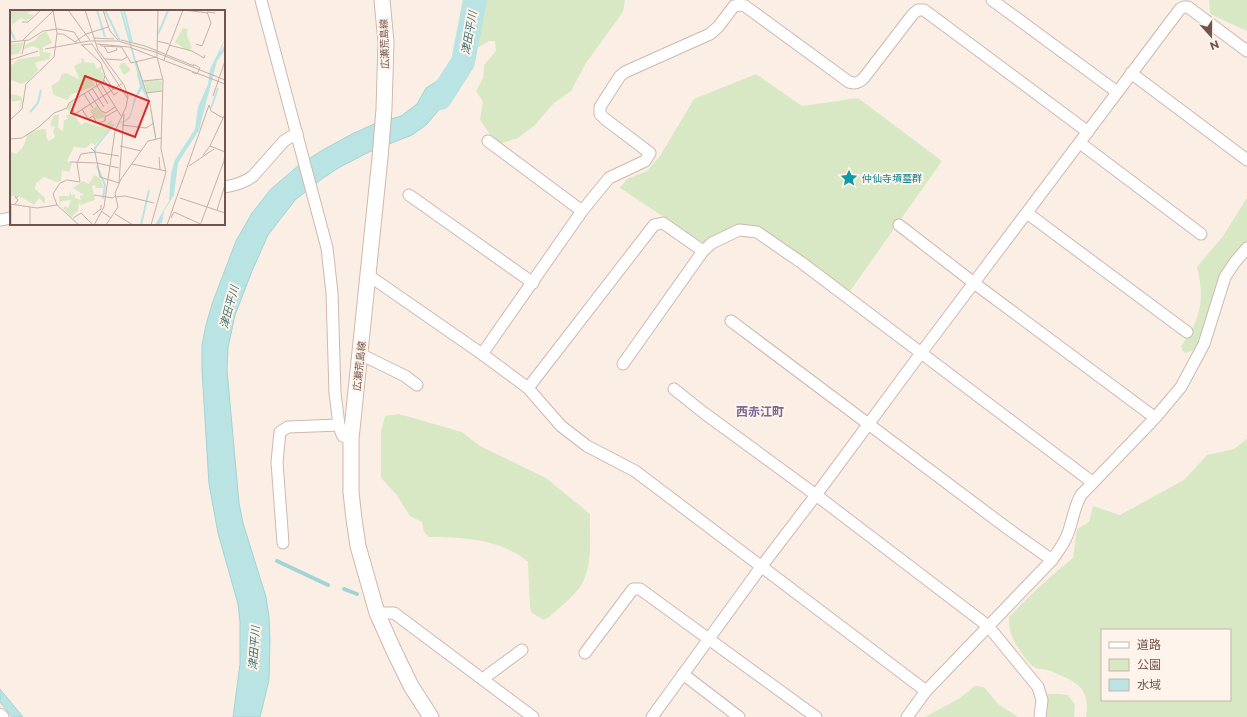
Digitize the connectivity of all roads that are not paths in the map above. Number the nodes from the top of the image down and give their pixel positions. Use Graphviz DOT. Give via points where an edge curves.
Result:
graph roads {
  1 [pos="261,0"];
  2 [pos="382,0"];
  3 [pos="992,0"];
  4 [pos="1247,51"];
  5 [pos="1131,73"];
  6 [pos="1117,92"];
  7 [pos="1088,132"];
  8 [pos="297,133"];
  9 [pos="488,141"];
  10 [pos="1080,143"];
  11 [pos="1247,160"];
  12 [pos="225,187"];
  13 [pos="409,195"];
  14 [pos="582,212"];
  15 [pos="1027,213"];
  16 [pos="10,218"];
  17 [pos="0,220"];
  18 [pos="899,225"];
  19 [pos="1201,234"];
  20 [pos="1247,248"];
  21 [pos="703,251"];
  22 [pos="368,275"];
  23 [pos="533,283"];
  24 [pos="974,283"];
  25 [pos="731,321"];
  26 [pos="1187,332"];
  27 [pos="921,353"];
  28 [pos="360,354"];
  29 [pos="482,354"];
  30 [pos="623,364"];
  31 [pos="417,384"];
  32 [pos="528,388"];
  33 [pos="674,389"];
  34 [pos="1150,414"];
  35 [pos="869,423"];
  36 [pos="339,425"];
  37 [pos="351,439"];
  38 [pos="1092,482"];
  39 [pos="816,496"];
  40 [pos="283,543"];
  41 [pos="1052,560"];
  42 [pos="761,567"];
  43 [pos="377,612"];
  44 [pos="988,626"];
  45 [pos="708,638"];
  46 [pos="522,650"];
  47 [pos="585,653"];
  48 [pos="683,674"];
  49 [pos="484,680"];
  50 [pos="926,691"];
  51 [pos="0,714"];
  52 [pos="3,717"];
  53 [pos="431,717"];
  54 [pos="533,717"];
  55 [pos="652,717"];
  56 [pos="739,717"];
  57 [pos="816,717"];
  58 [pos="907,717"];
  59 [pos="1040,717"];
  1 -- 8 [label="street"];
  2 -- 22 [label="main road, 広瀬荒島線" via="386,42 384,109"];
  3 -- 6 [label="street"];
  4 -- 5 [label="street" via="1188,7 1184,7"];
  5 -- 6 [label="street"];
  5 -- 11 [label="street"];
  6 -- 7 [label="street"];
  7 -- 10 [label="street"];
  7 -- 14 [label="street" via="924,10 918,10 913,14 863,79 853,83 745,6 737,6 732,8 710,34 620,76 600,107 600,114 650,153 645,161 609,178"];
  8 -- 12 [label="street" via="284,141 248,180"];
  8 -- 36 [label="street" via="328,259"];
  9 -- 14 [label="street"];
  10 -- 15 [label="street"];
  10 -- 19 [label="street"];
  13 -- 23 [label="street"];
  14 -- 23 [label="street"];
  15 -- 24 [label="street"];
  15 -- 26 [label="street"];
  16 -- 17 [label="street"];
  18 -- 24 [label="street"];
  20 -- 38 [label="street" via="1225,277 1204,344 1181,387 1155,418"];
  21 -- 27 [label="street" via="712,243 739,230 757,232"];
  21 -- 30 [label="street"];
  21 -- 32 [label="street" via="663,222 654,225"];
  22 -- 28 [label="main road, 広瀬荒島線"];
  22 -- 29 [label="street"];
  23 -- 29 [label="street"];
  24 -- 27 [label="street"];
  24 -- 34 [label="street"];
  25 -- 35 [label="street"];
  27 -- 35 [label="street"];
  27 -- 38 [label="street"];
  28 -- 31 [label="street"];
  28 -- 37 [label="main road, 広瀬荒島線"];
  29 -- 32 [label="street"];
  32 -- 42 [label="street" via="561,426 587,446 634,471"];
  33 -- 39 [label="street"];
  35 -- 39 [label="street"];
  35 -- 41 [label="street"];
  36 -- 37 [label="street" via="343,436"];
  36 -- 40 [label="street" via="288,427 280,432 276,462"];
  37 -- 43 [label="main road, 広瀬荒島線" via="350,470 358,546"];
  38 -- 41 [label="street" via="1076,504 1068,533"];
  39 -- 42 [label="street"];
  39 -- 44 [label="street"];
  41 -- 44 [label="street"];
  42 -- 45 [label="street"];
  42 -- 50 [label="street"];
  43 -- 49 [label="street" via="394,613"];
  43 -- 53 [label="main road, 広瀬荒島線" via="411,686"];
  44 -- 50 [label="street"];
  44 -- 59 [label="street" via="1038,687 1042,700"];
  45 -- 47 [label="street" via="640,589 632,589"];
  45 -- 48 [label="street"];
  45 -- 57 [label="street"];
  46 -- 49 [label="street"];
  48 -- 55 [label="street"];
  48 -- 56 [label="street"];
  49 -- 54 [label="street"];
  50 -- 58 [label="street"];
  51 -- 52 [label="street"];
}
